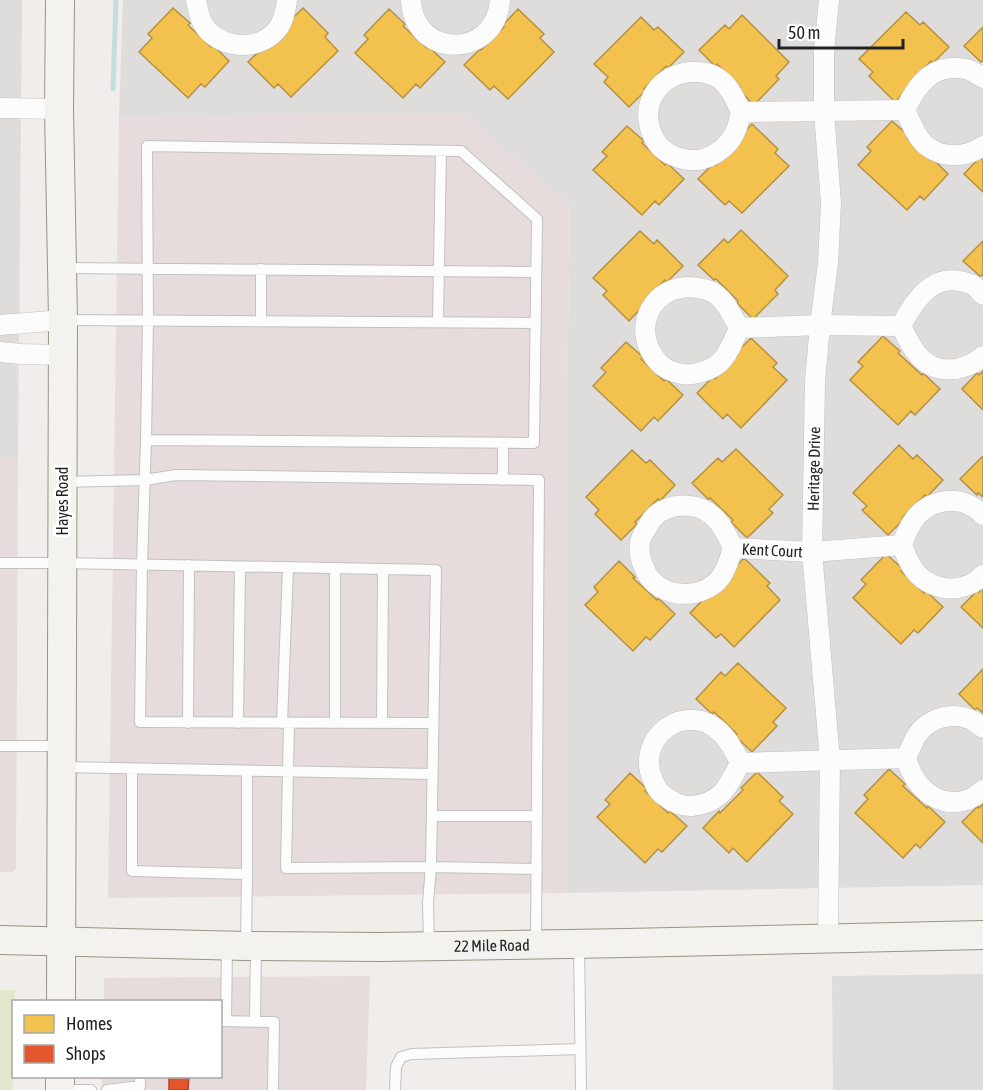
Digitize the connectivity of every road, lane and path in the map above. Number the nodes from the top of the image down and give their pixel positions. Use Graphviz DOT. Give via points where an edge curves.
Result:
graph roads {
  1 [pos="60,0"];
  2 [pos="196,0"];
  3 [pos="287,0"];
  4 [pos="411,0"];
  5 [pos="500,0"];
  6 [pos="829,0"];
  7 [pos="983,78"];
  8 [pos="0,108"];
  9 [pos="59,109"];
  10 [pos="905,110"];
  11 [pos="741,112"];
  12 [pos="825,112"];
  13 [pos="983,146"];
  14 [pos="441,151"];
  15 [pos="61,268"];
  16 [pos="148,269"];
  17 [pos="261,269"];
  18 [pos="439,271"];
  19 [pos="536,272"];
  20 [pos="983,295"];
  21 [pos="148,319"];
  22 [pos="63,320"];
  23 [pos="261,320"];
  24 [pos="438,322"];
  25 [pos="536,322"];
  26 [pos="0,325"];
  27 [pos="820,325"];
  28 [pos="901,326"];
  29 [pos="739,328"];
  30 [pos="0,352"];
  31 [pos="63,355"];
  32 [pos="983,356"];
  33 [pos="146,440"];
  34 [pos="503,443"];
  35 [pos="145,480"];
  36 [pos="503,480"];
  37 [pos="62,482"];
  38 [pos="983,515"];
  39 [pos="902,545"];
  40 [pos="733,548"];
  41 [pos="812,552"];
  42 [pos="0,563"];
  43 [pos="62,563"];
  44 [pos="142,564"];
  45 [pos="189,566"];
  46 [pos="240,567"];
  47 [pos="288,568"];
  48 [pos="335,568"];
  49 [pos="383,569"];
  50 [pos="983,575"];
  51 [pos="188,723"];
  52 [pos="238,723"];
  53 [pos="286,723"];
  54 [pos="335,723"];
  55 [pos="382,723"];
  56 [pos="433,723"];
  57 [pos="983,728"];
  58 [pos="0,746"];
  59 [pos="62,757"];
  60 [pos="907,758"];
  61 [pos="830,760"];
  62 [pos="740,763"];
  63 [pos="132,769"];
  64 [pos="247,771"];
  65 [pos="288,771"];
  66 [pos="432,774"];
  67 [pos="983,790"];
  68 [pos="432,816"];
  69 [pos="537,816"];
  70 [pos="431,867"];
  71 [pos="537,869"];
  72 [pos="247,874"];
  73 [pos="983,935"];
  74 [pos="828,938"];
  75 [pos="0,940"];
  76 [pos="60,941"];
  77 [pos="536,944"];
  78 [pos="579,944"];
  79 [pos="243,946"];
  80 [pos="429,946"];
  81 [pos="61,1000"];
  82 [pos="223,1021"];
  83 [pos="255,1021"];
  84 [pos="580,1049"];
  85 [pos="140,1078"];
  86 [pos="60,1090"];
  87 [pos="91,1090"];
  88 [pos="107,1090"];
  89 [pos="273,1090"];
  90 [pos="395,1090"];
  91 [pos="581,1090"];
  1 -- 9 [label="main road, Hayes Road"];
  2 -- 3 [label="street" via="204,27 217,39 242,46 256,43 279,27"];
  4 -- 5 [label="street" via="419,26 431,38 456,45 473,42 485,34 494,24"];
  6 -- 12 [label="street, Heritage Drive" via="824,51"];
  7 -- 10 [label="street" via="968,69 948,68 930,74"];
  8 -- 9 [label="street"];
  9 -- 15 [label="main road, Hayes Road"];
  10 -- 12 [label="street"];
  10 -- 13 [label="street" via="927,147 960,156"];
  11 -- 11 [label="street" via="722,80 706,72 686,71 665,79 651,98 648,118 653,138 665,152 680,159 700,160 718,154 734,134"];
  11 -- 12 [label="street"];
  12 -- 27 [label="street, Heritage Drive" via="831,203"];
  14 -- 16 [label="lane" via="147,146"];
  14 -- 18 [label="lane"];
  14 -- 19 [label="lane" via="461,151 537,219"];
  15 -- 16 [label="lane"];
  15 -- 22 [label="main road, Hayes Road"];
  16 -- 17 [label="lane"];
  16 -- 21 [label="lane"];
  17 -- 18 [label="lane"];
  17 -- 23 [label="lane"];
  18 -- 19 [label="lane"];
  18 -- 24 [label="lane"];
  19 -- 25 [label="lane"];
  20 -- 28 [label="street" via="973,285 939,281 924,292"];
  21 -- 22 [label="lane"];
  21 -- 23 [label="lane"];
  21 -- 33 [label="lane"];
  22 -- 26 [label="street"];
  22 -- 31 [label="main road, Hayes Road"];
  23 -- 24 [label="lane"];
  24 -- 25 [label="lane"];
  25 -- 34 [label="lane" via="534,443"];
  27 -- 28 [label="street"];
  27 -- 29 [label="street"];
  27 -- 41 [label="street, Heritage Drive" via="815,381"];
  28 -- 32 [label="street" via="919,357 936,368 957,370"];
  29 -- 29 [label="street" via="722,300 707,289 687,286 656,300 648,312 645,328 652,356 662,366 690,375 710,370 724,358"];
  30 -- 31 [label="street"];
  31 -- 37 [label="main road, Hayes Road"];
  33 -- 34 [label="lane"];
  33 -- 35 [label="lane"];
  34 -- 36 [label="lane"];
  35 -- 36 [label="lane" via="176,475"];
  35 -- 37 [label="lane"];
  35 -- 44 [label="lane"];
  36 -- 69 [label="lane" via="539,480"];
  37 -- 43 [label="main road, Hayes Road"];
  38 -- 39 [label="street" via="963,502 944,501 929,506 914,519"];
  39 -- 41 [label="street, Kent Court"];
  39 -- 50 [label="street" via="913,569 927,583 942,589 962,588"];
  40 -- 40 [label="street, Kent Court" via="713,514 698,506 680,505 663,510 650,521 640,543 640,559 649,577 662,589 686,595 703,591 720,578"];
  40 -- 41 [label="street, Kent Court"];
  41 -- 61 [label="street, Heritage Drive"];
  42 -- 43 [label="lane"];
  43 -- 44 [label="lane"];
  43 -- 59 [label="main road, Hayes Road"];
  44 -- 45 [label="lane"];
  44 -- 51 [label="lane" via="140,722"];
  45 -- 46 [label="lane"];
  45 -- 51 [label="lane"];
  46 -- 47 [label="lane"];
  46 -- 52 [label="lane"];
  47 -- 48 [label="lane"];
  47 -- 53 [label="lane"];
  48 -- 49 [label="lane"];
  48 -- 54 [label="lane"];
  49 -- 55 [label="lane"];
  49 -- 56 [label="lane" via="436,570"];
  51 -- 52 [label="lane"];
  52 -- 53 [label="lane"];
  53 -- 54 [label="lane"];
  53 -- 65 [label="lane"];
  54 -- 55 [label="lane"];
  55 -- 56 [label="lane"];
  56 -- 66 [label="lane"];
  57 -- 60 [label="street" via="958,716 942,717 927,724 913,741"];
  58 -- 59 [label="lane"];
  59 -- 63 [label="lane"];
  59 -- 76 [label="main road, Hayes Road"];
  60 -- 61 [label="street"];
  60 -- 67 [label="street" via="913,777 925,793 937,799 968,800"];
  61 -- 62 [label="street"];
  61 -- 74 [label="street, Heritage Drive"];
  62 -- 62 [label="street" via="720,732 703,720 687,719 660,732 649,750 648,770 657,790 673,803 688,807 706,804 720,796"];
  63 -- 64 [label="lane"];
  63 -- 72 [label="lane" via="132,872"];
  64 -- 65 [label="lane"];
  64 -- 72 [label="lane"];
  65 -- 66 [label="lane"];
  65 -- 70 [label="lane" via="286,868"];
  66 -- 68 [label="lane"];
  68 -- 69 [label="lane"];
  68 -- 70 [label="lane"];
  69 -- 71 [label="lane"];
  70 -- 71 [label="lane"];
  70 -- 80 [label="lane"];
  71 -- 77 [label="lane"];
  72 -- 79 [label="lane"];
  73 -- 74 [label="main road, 22 Mile Road"];
  74 -- 78 [label="main road, 22 Mile Road"];
  75 -- 76 [label="main road, 22 Mile Road"];
  76 -- 79 [label="main road, 22 Mile Road"];
  76 -- 81 [label="main road, Hayes Road"];
  77 -- 78 [label="main road, 22 Mile Road"];
  77 -- 80 [label="main road, 22 Mile Road"];
  78 -- 84 [label="lane"];
  79 -- 80 [label="main road, 22 Mile Road"];
  79 -- 82 [label="lane"];
  79 -- 83 [label="lane"];
  82 -- 83 [label="lane"];
  83 -- 89 [label="lane" via="274,1022"];
  84 -- 90 [label="lane" via="412,1054 401,1057 396,1066"];
  84 -- 91 [label="lane"];
  85 -- 88 [label="lane" via="140,1086"];
  86 -- 87 [label="lane"];
}
